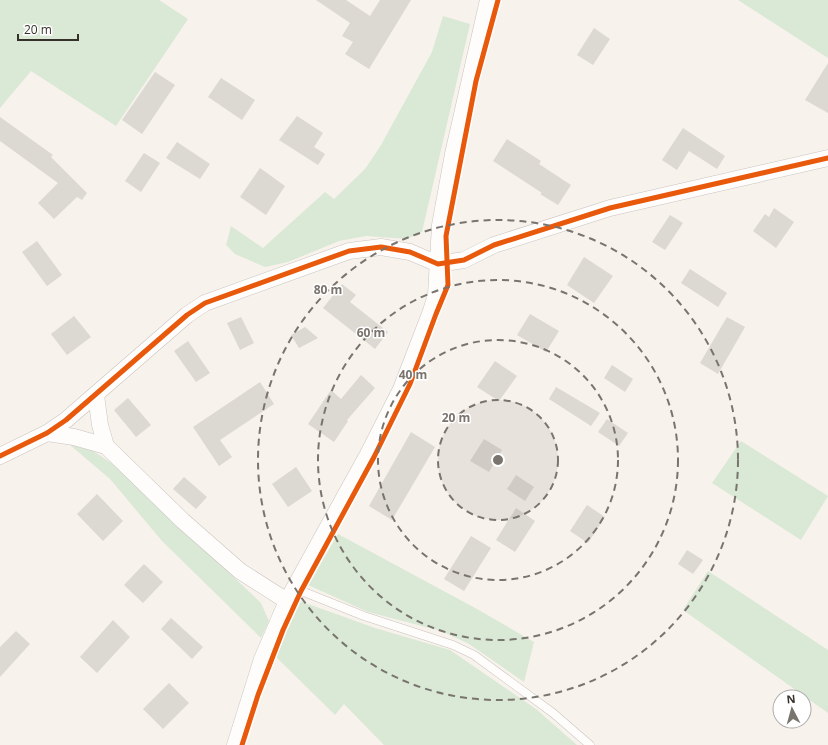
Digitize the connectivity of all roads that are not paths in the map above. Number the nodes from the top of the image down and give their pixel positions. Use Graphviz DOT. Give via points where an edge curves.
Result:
graph roads {
  1 [pos="488,0"];
  2 [pos="828,158"];
  3 [pos="438,264"];
  4 [pos="96,395"];
  5 [pos="47,433"];
  6 [pos="106,446"];
  7 [pos="0,456"];
  8 [pos="290,594"];
  9 [pos="235,745"];
  10 [pos="590,745"];
  1 -- 3 [label="street" via="453,154 440,225"];
  2 -- 3 [label="street" via="610,208 494,245 464,260"];
  3 -- 4 [label="street" via="410,252 381,248 350,251 225,295 205,303 187,315"];
  3 -- 8 [label="street" via="436,295 404,381 368,454"];
  4 -- 5 [label="street"];
  4 -- 6 [label="street" via="100,426"];
  5 -- 6 [label="street"];
  5 -- 7 [label="street"];
  6 -- 8 [label="street" via="183,521 240,571"];
  8 -- 9 [label="street" via="262,659"];
  8 -- 10 [label="lane" via="453,645 474,655 553,713"];
}
